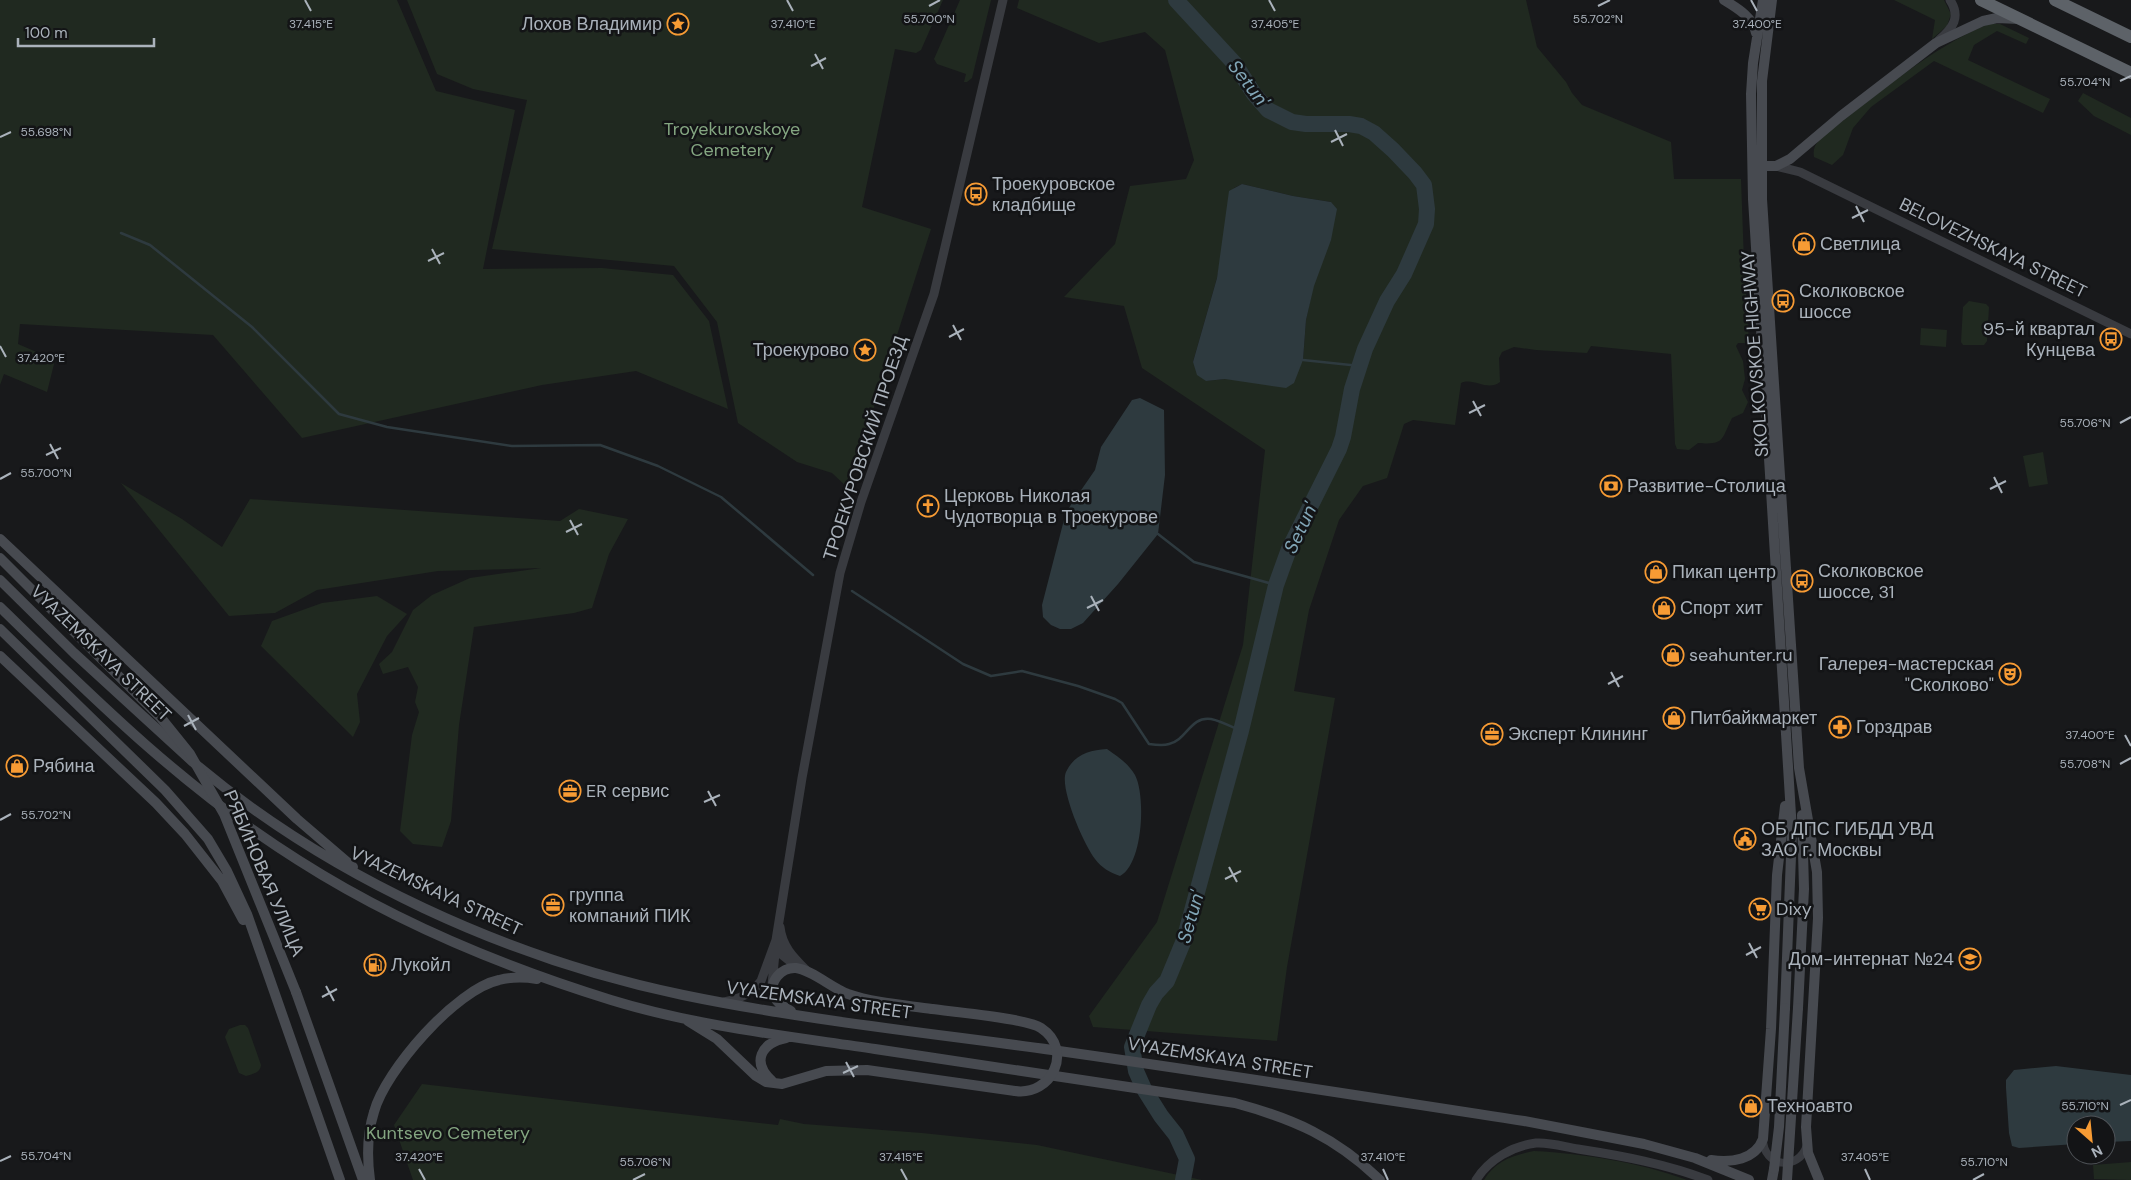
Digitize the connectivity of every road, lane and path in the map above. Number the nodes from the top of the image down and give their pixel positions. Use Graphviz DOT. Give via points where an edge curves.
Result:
graph roads {
  1 [pos="1003,0"];
  2 [pos="1724,0"];
  3 [pos="1762,0"];
  4 [pos="1772,0"];
  5 [pos="1950,0"];
  6 [pos="1981,0"];
  7 [pos="2055,0"];
  8 [pos="2020,19"];
  9 [pos="2128,35"];
  10 [pos="1756,37"];
  11 [pos="1936,43"];
  12 [pos="2131,73"];
  13 [pos="1757,166"];
  14 [pos="1776,166"];
  15 [pos="2131,334"];
  16 [pos="0,539"];
  17 [pos="0,558"];
  18 [pos="0,580"];
  19 [pos="0,607"];
  20 [pos="0,629"];
  21 [pos="0,656"];
  22 [pos="1788,758"];
  23 [pos="1800,781"];
  24 [pos="369,880"];
  25 [pos="779,921"];
  26 [pos="776,940"];
  27 [pos="257,946"];
  28 [pos="790,968"];
  29 [pos="803,970"];
  30 [pos="773,974"];
  31 [pos="556,981"];
  32 [pos="757,986"];
  33 [pos="772,990"];
  34 [pos="721,1002"];
  35 [pos="797,1014"];
  36 [pos="677,1016"];
  37 [pos="794,1036"];
  38 [pos="775,1084"];
  39 [pos="1763,1139"];
  40 [pos="1808,1149"];
  41 [pos="1695,1158"];
  42 [pos="340,1180"];
  43 [pos="363,1180"];
  44 [pos="370,1180"];
  45 [pos="1380,1180"];
  46 [pos="1476,1180"];
  47 [pos="1708,1180"];
  48 [pos="1749,1180"];
  49 [pos="1772,1180"];
  50 [pos="1788,1180"];
  51 [pos="1819,1180"];
  1 -- 25 [label="street, ТРОЕКУРОВСКИЙ ПРОЕЗД" via="934,294 859,507 840,573"];
  2 -- 10 [label="main road" via="1748,18 1755,28"];
  3 -- 10 [label="main road, SKOLKOVSKOE HIGHWAY"];
  4 -- 13 [label="main road, SKOLKOVSKOE HIGHWAY" via="1762,82"];
  5 -- 11 [label="street" via="1956,19 1951,30"];
  6 -- 8 [label="highway"];
  7 -- 9 [label="highway"];
  8 -- 11 [label="main road" via="1983,21"];
  8 -- 12 [label="highway"];
  10 -- 13 [label="main road, SKOLKOVSKOE HIGHWAY" via="1751,94"];
  11 -- 14 [label="main road" via="1802,150"];
  13 -- 14 [label="main road"];
  13 -- 22 [label="main road, SKOLKOVSKOE HIGHWAY" via="1758,282"];
  13 -- 23 [label="main road, SKOLKOVSKOE HIGHWAY" via="1762,199"];
  14 -- 15 [label="street" via="1800,172"];
  16 -- 24 [label="main road" via="297,820"];
  17 -- 43 [label="main road, РЯБИНОВАЯ УЛИЦА, bridge" via="161,718 190,754 224,814 296,992"];
  18 -- 24 [label="main road, VYAZEMSKAYA STREET" via="144,718 212,778 326,858"];
  19 -- 31 [label="main road, VYAZEMSKAYA STREET" via="167,765 295,858 393,915 504,965"];
  20 -- 27 [label="main road, РЯБИНОВАЯ УЛИЦА" via="189,816 227,871 247,914"];
  21 -- 27 [label="main road" via="185,834 222,881"];
  22 -- 39 [label="main road"];
  22 -- 49 [label="main road, bridge" via="1792,831 1779,1127"];
  23 -- 40 [label="main road, SKOLKOVSKOE HIGHWAY" via="1817,872 1818,918 1806,1127"];
  23 -- 50 [label="main road, bridge" via="1804,889"];
  24 -- 34 [label="main road, VYAZEMSKAYA STREET" via="496,939 552,960 618,979"];
  25 -- 26 [label="street, ТРОЕКУРОВСКИЙ ПРОЕЗД"];
  25 -- 29 [label="street" via="785,945"];
  26 -- 29 [label="street" via="781,954"];
  26 -- 30 [label="street"];
  26 -- 32 [label="street, ТРОЕКУРОВСКИЙ ПРОЕЗД"];
  27 -- 42 [label="main road, РЯБИНОВАЯ УЛИЦА"];
  28 -- 29 [label="main road"];
  28 -- 30 [label="street"];
  28 -- 33 [label="main road" via="779,974"];
  29 -- 38 [label="main road, bridge" via="830,986 868,999 1030,1023 1046,1032 1053,1041 1056,1065 1052,1076 1038,1088 1027,1092 860,1070 826,1071"];
  30 -- 32 [label="street"];
  30 -- 33 [label="street"];
  31 -- 36 [label="main road, VYAZEMSKAYA STREET"];
  31 -- 44 [label="main road" via="499,980 479,988 444,1014 384,1088 374,1111 368,1143"];
  32 -- 34 [label="street" via="743,997"];
  33 -- 35 [label="main road" via="781,1005"];
  34 -- 35 [label="main road, VYAZEMSKAYA STREET"];
  35 -- 41 [label="main road, VYAZEMSKAYA STREET" via="1524,1121 1644,1144"];
  36 -- 37 [label="main road, VYAZEMSKAYA STREET"];
  36 -- 38 [label="main road" via="717,1039 756,1076"];
  37 -- 38 [label="main road" via="775,1040 762,1051 762,1068"];
  37 -- 45 [label="main road, VYAZEMSKAYA STREET" via="1235,1103 1275,1114 1319,1133 1357,1158"];
  39 -- 40 [label="street" via="1769,1157 1783,1163 1794,1162"];
  39 -- 41 [label="main road" via="1758,1149 1737,1160 1721,1162"];
  40 -- 51 [label="main road"];
  41 -- 48 [label="main road, VYAZEMSKAYA STREET"];
  46 -- 47 [label="street" via="1498,1157 1539,1143 1643,1160"];
}
